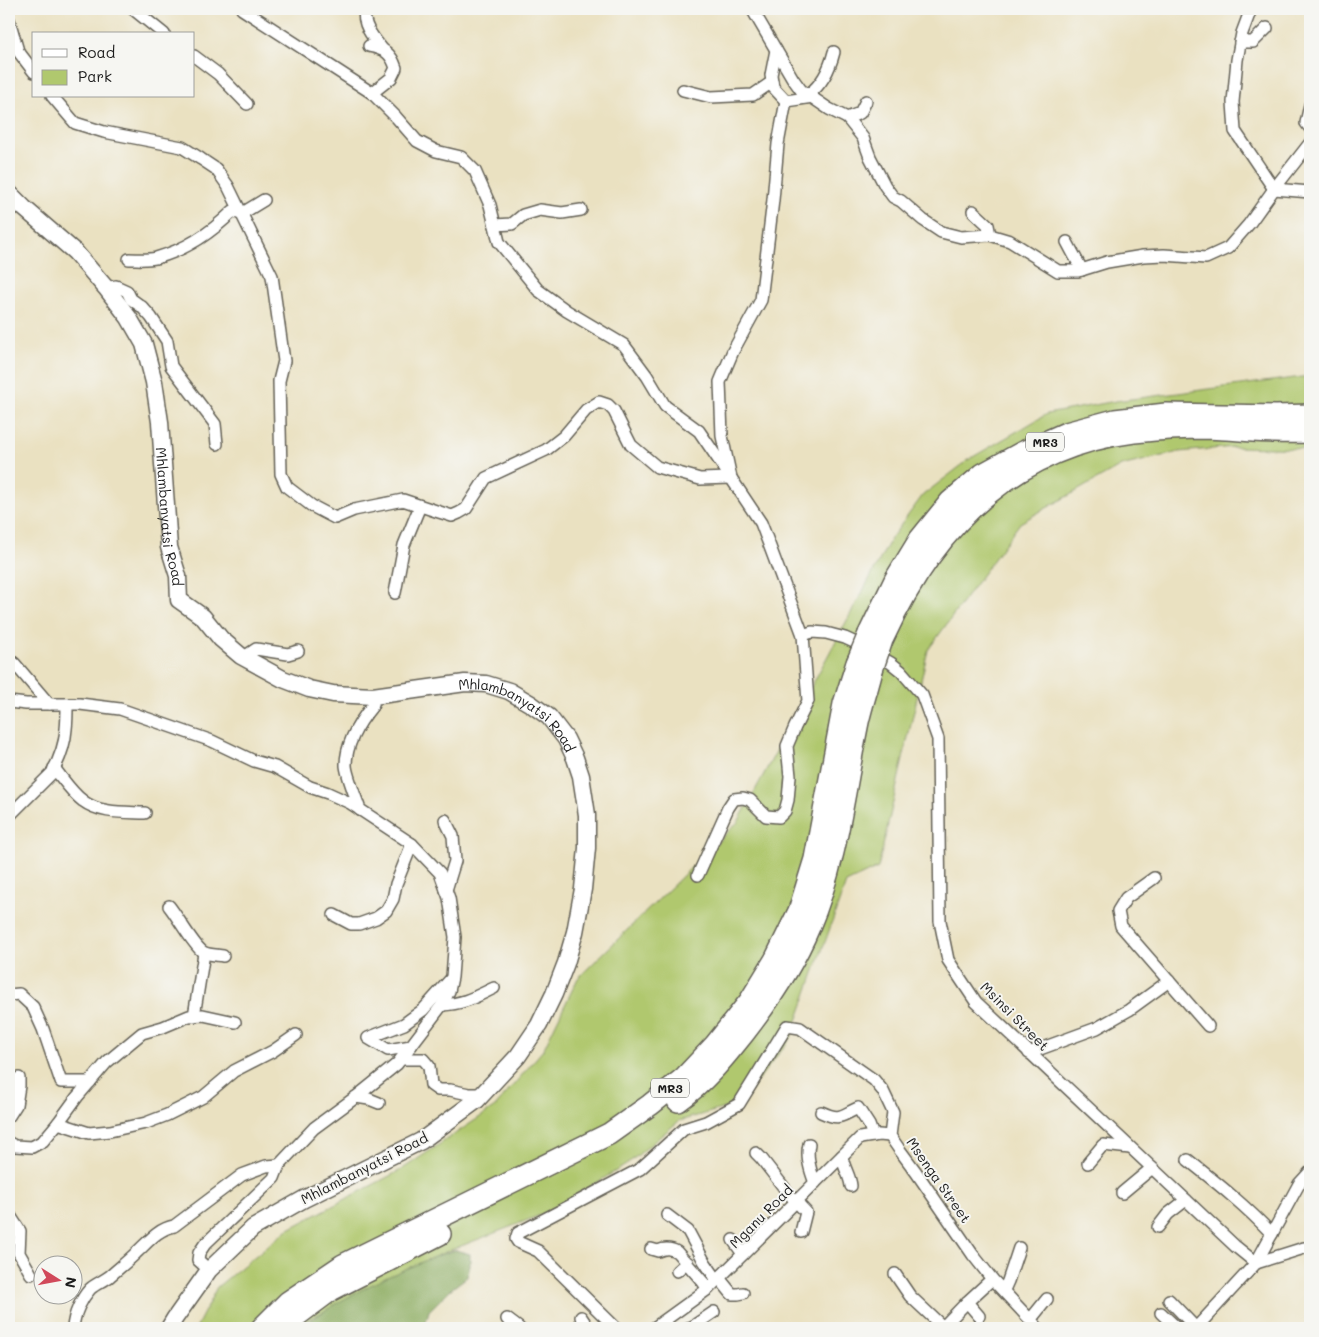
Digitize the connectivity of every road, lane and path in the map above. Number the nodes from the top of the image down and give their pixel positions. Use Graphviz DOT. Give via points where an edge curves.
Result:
graph roads {
  1 [pos="133,9"];
  2 [pos="242,9"];
  3 [pos="365,9"];
  4 [pos="752,9"];
  5 [pos="1251,9"];
  6 [pos="9,20"];
  7 [pos="1267,28"];
  8 [pos="162,32"];
  9 [pos="1240,42"];
  10 [pos="369,46"];
  11 [pos="383,50"];
  12 [pos="776,50"];
  13 [pos="834,52"];
  14 [pos="195,57"];
  15 [pos="32,69"];
  16 [pos="772,82"];
  17 [pos="683,90"];
  18 [pos="372,93"];
  19 [pos="753,95"];
  20 [pos="811,96"];
  21 [pos="783,97"];
  22 [pos="54,98"];
  23 [pos="866,101"];
  24 [pos="247,104"];
  25 [pos="1310,105"];
  26 [pos="847,118"];
  27 [pos="1310,128"];
  28 [pos="1310,143"];
  29 [pos="1274,189"];
  30 [pos="1310,192"];
  31 [pos="9,193"];
  32 [pos="264,200"];
  33 [pos="581,210"];
  34 [pos="973,211"];
  35 [pos="241,214"];
  36 [pos="495,226"];
  37 [pos="990,235"];
  38 [pos="1067,242"];
  39 [pos="129,259"];
  40 [pos="1082,270"];
  41 [pos="106,288"];
  42 [pos="1310,415"];
  43 [pos="1310,432"];
  44 [pos="217,444"];
  45 [pos="731,478"];
  46 [pos="420,506"];
  47 [pos="395,593"];
  48 [pos="803,635"];
  49 [pos="875,637"];
  50 [pos="298,651"];
  51 [pos="244,657"];
  52 [pos="9,659"];
  53 [pos="873,666"];
  54 [pos="372,696"];
  55 [pos="9,702"];
  56 [pos="49,704"];
  57 [pos="67,704"];
  58 [pos="54,768"];
  59 [pos="360,810"];
  60 [pos="145,813"];
  61 [pos="9,816"];
  62 [pos="445,820"];
  63 [pos="412,844"];
  64 [pos="698,875"];
  65 [pos="1154,878"];
  66 [pos="446,890"];
  67 [pos="169,906"];
  68 [pos="334,915"];
  69 [pos="204,953"];
  70 [pos="223,956"];
  71 [pos="452,977"];
  72 [pos="1169,981"];
  73 [pos="494,988"];
  74 [pos="9,994"];
  75 [pos="442,1005"];
  76 [pos="194,1016"];
  77 [pos="235,1022"];
  78 [pos="1208,1026"];
  79 [pos="296,1035"];
  80 [pos="411,1046"];
  81 [pos="1029,1053"];
  82 [pos="402,1059"];
  83 [pos="18,1078"];
  84 [pos="90,1082"];
  85 [pos="482,1094"];
  86 [pos="356,1097"];
  87 [pos="379,1103"];
  88 [pos="821,1112"];
  89 [pos="9,1116"];
  90 [pos="58,1124"];
  91 [pos="873,1136"];
  92 [pos="890,1136"];
  93 [pos="9,1143"];
  94 [pos="809,1144"];
  95 [pos="1130,1148"];
  96 [pos="756,1153"];
  97 [pos="842,1156"];
  98 [pos="1188,1160"];
  99 [pos="1088,1164"];
  100 [pos="279,1165"];
  101 [pos="1152,1168"];
  102 [pos="1310,1172"];
  103 [pos="815,1183"];
  104 [pos="851,1186"];
  105 [pos="1122,1193"];
  106 [pos="1186,1200"];
  107 [pos="796,1202"];
  108 [pos="9,1214"];
  109 [pos="667,1215"];
  110 [pos="1158,1227"];
  111 [pos="800,1232"];
  112 [pos="1272,1234"];
  113 [pos="733,1240"];
  114 [pos="1019,1248"];
  115 [pos="1310,1248"];
  116 [pos="650,1249"];
  117 [pos="743,1254"];
  118 [pos="687,1262"];
  119 [pos="1256,1263"];
  120 [pos="209,1270"];
  121 [pos="677,1271"];
  122 [pos="31,1274"];
  123 [pos="895,1274"];
  124 [pos="718,1279"];
  125 [pos="992,1279"];
  126 [pos="708,1290"];
  127 [pos="1004,1290"];
  128 [pos="742,1292"];
  129 [pos="1047,1299"];
  130 [pos="1169,1300"];
  131 [pos="967,1302"];
  132 [pos="714,1312"];
  133 [pos="1162,1313"];
  134 [pos="580,1316"];
  135 [pos="979,1316"];
  136 [pos="507,1318"];
  137 [pos="670,1318"];
  138 [pos="1034,1324"];
  139 [pos="942,1327"];
  140 [pos="73,1328"];
  141 [pos="169,1328"];
  142 [pos="262,1328"];
  143 [pos="280,1328"];
  144 [pos="519,1328"];
  145 [pos="587,1328"];
  146 [pos="616,1328"];
  147 [pos="654,1328"];
  148 [pos="682,1328"];
  149 [pos="688,1328"];
  150 [pos="1177,1328"];
  151 [pos="1196,1328"];
  1 -- 8 [label="street"];
  2 -- 18 [label="street"];
  3 -- 11 [label="street" via="367,26"];
  4 -- 12 [label="street"];
  5 -- 9 [label="street"];
  6 -- 15 [label="street" via="18,51"];
  7 -- 9 [label="street" via="1253,42"];
  9 -- 29 [label="street" via="1233,102 1235,131"];
  10 -- 11 [label="street"];
  11 -- 18 [label="street" via="392,58 396,68 391,78"];
  12 -- 16 [label="street" via="770,75"];
  12 -- 20 [label="street" via="801,90"];
  13 -- 20 [label="street" via="832,62"];
  14 -- 24 [label="street" via="218,74"];
  16 -- 19 [label="street"];
  16 -- 21 [label="street"];
  17 -- 19 [label="street" via="711,97"];
  18 -- 36 [label="street" via="417,141 436,151 461,157 475,171"];
  19 -- 21 [label="street"];
  20 -- 21 [label="street"];
  20 -- 26 [label="street"];
  21 -- 45 [label="street" via="761,300 720,382 722,436"];
  22 -- 35 [label="street" via="75,123 182,147 201,158 216,169"];
  23 -- 26 [label="street" via="860,113"];
  25 -- 27 [label="street" via="1306,122"];
  26 -- 37 [label="street" via="863,138 893,197 941,232 961,237"];
  28 -- 29 [label="street"];
  29 -- 30 [label="street"];
  29 -- 40 [label="street" via="1233,243 1206,258 1132,257"];
  31 -- 41 [label="main road, Mhlambanyatsi Road" via="75,252"];
  32 -- 35 [label="street"];
  33 -- 36 [label="street" via="540,210 523,215 512,224"];
  34 -- 37 [label="street" via="988,226"];
  35 -- 39 [label="street" via="233,211 180,249 155,258"];
  35 -- 46 [label="street" via="272,276 284,361 279,381 281,474 287,487 312,506 336,518 354,510 403,500"];
  36 -- 45 [label="street" via="499,242 538,290 624,345 648,376 665,406 699,431"];
  37 -- 40 [label="street" via="1010,241 1058,271"];
  38 -- 40 [label="street"];
  41 -- 44 [label="street" via="116,286 127,292 151,317 168,341 170,366 215,424"];
  41 -- 51 [label="main road, Mhlambanyatsi Road" via="144,344 154,382 170,547 178,576 179,600 203,617"];
  42 -- 49 [label="highway, MR3" via="1166,414 1116,420 1066,433 1022,452 983,474 950,502 920,539 895,580"];
  43 -- 49 [label="highway, MR3" via="1203,428 1154,430 1120,434 1055,453 1020,470 966,513 938,544 914,578 892,619"];
  45 -- 46 [label="street" via="700,479 657,467 631,444 614,411 599,402 586,410 564,436 546,450 486,478 466,509 452,516"];
  45 -- 48 [label="street" via="761,523"];
  46 -- 47 [label="street" via="404,545"];
  48 -- 53 [label="street, Msinsi Street" via="812,632 845,638 858,644"];
  48 -- 64 [label="street" via="808,701 787,746 790,776 785,811 779,817 766,816 750,800 734,799"];
  49 -- 53 [label="highway, MR3, bridge"];
  50 -- 51 [label="street" via="288,654 256,649"];
  51 -- 54 [label="main road, Mhlambanyatsi Road" via="283,679 309,689"];
  52 -- 56 [label="street"];
  53 -- 81 [label="street, Msinsi Street" via="901,671 922,695 938,739 940,921 948,960 976,1002"];
  53 -- 142 [label="highway, MR3" via="844,704 815,860 799,911 750,1001 715,1045 684,1078 609,1134 343,1265 288,1302"];
  53 -- 143 [label="highway, MR3" via="858,720 828,871 809,927 786,973 716,1068 681,1098 620,1141 331,1290"];
  54 -- 59 [label="street" via="373,705 353,736 346,766"];
  54 -- 85 [label="main road, Mhlambanyatsi Road" via="466,683 486,684 509,691 550,717 566,739 581,776 587,815 584,888 566,963 539,1025 518,1056"];
  55 -- 56 [label="street"];
  56 -- 57 [label="street"];
  57 -- 58 [label="street" via="66,730"];
  57 -- 59 [label="street" via="120,709 212,741 275,767"];
  58 -- 60 [label="street" via="83,802 115,812"];
  58 -- 61 [label="street"];
  59 -- 63 [label="street"];
  62 -- 66 [label="street" via="453,836 455,861"];
  63 -- 66 [label="street" via="440,873"];
  63 -- 68 [label="street" via="386,911 359,924 351,924"];
  65 -- 72 [label="street" via="1126,898 1118,910 1121,926"];
  66 -- 71 [label="street" via="455,932"];
  67 -- 69 [label="street"];
  69 -- 70 [label="street"];
  69 -- 76 [label="street"];
  71 -- 75 [label="street"];
  71 -- 80 [label="street" via="423,1010 404,1024 368,1038 388,1050"];
  72 -- 78 [label="street"];
  72 -- 81 [label="street" via="1097,1028"];
  73 -- 75 [label="street" via="455,1005"];
  74 -- 84 [label="street" via="19,994 33,1008 61,1082"];
  75 -- 80 [label="street"];
  76 -- 77 [label="street"];
  76 -- 84 [label="street" via="142,1033 107,1062"];
  79 -- 90 [label="street" via="273,1052 234,1071 203,1097 146,1123 89,1132"];
  80 -- 82 [label="street"];
  81 -- 95 [label="street, Msinsi Street"];
  82 -- 85 [label="street" via="423,1059 429,1066 431,1085 438,1090"];
  82 -- 86 [label="street"];
  83 -- 89 [label="street" via="16,1105"];
  84 -- 90 [label="street"];
  85 -- 120 [label="main road, Mhlambanyatsi Road" via="421,1141 253,1228"];
  86 -- 87 [label="street"];
  86 -- 100 [label="street" via="314,1128"];
  88 -- 91 [label="street" via="836,1118 858,1108"];
  90 -- 93 [label="street" via="43,1141 32,1147"];
  91 -- 92 [label="street, Mganu Road"];
  91 -- 97 [label="street, Mganu Road" via="860,1138"];
  92 -- 125 [label="street, Msenga Street"];
  92 -- 146 [label="street, Msenga Street" via="893,1112 874,1080 800,1028 787,1026 739,1104 706,1122 684,1129 640,1169 518,1233 518,1242 538,1251"];
  94 -- 103 [label="street" via="807,1152"];
  95 -- 99 [label="street" via="1104,1145"];
  95 -- 101 [label="street, Msinsi Street"];
  96 -- 107 [label="street"];
  97 -- 103 [label="street, Mganu Road"];
  97 -- 104 [label="street"];
  98 -- 112 [label="street"];
  100 -- 120 [label="street" via="274,1178 199,1253 198,1260"];
  100 -- 140 [label="street" via="242,1175 174,1226 152,1237 108,1278 91,1289 79,1306"];
  101 -- 105 [label="street"];
  101 -- 106 [label="street, Msinsi Street"];
  102 -- 112 [label="street" via="1299,1184"];
  103 -- 107 [label="street, Mganu Road"];
  106 -- 110 [label="street"];
  106 -- 119 [label="street, Msinsi Street"];
  107 -- 111 [label="street" via="806,1212"];
  107 -- 117 [label="street, Mganu Road"];
  108 -- 122 [label="street" via="20,1231 19,1253"];
  109 -- 124 [label="street" via="688,1231"];
  112 -- 119 [label="street"];
  113 -- 117 [label="street"];
  114 -- 127 [label="street"];
  115 -- 119 [label="street"];
  116 -- 118 [label="street" via="672,1249"];
  117 -- 124 [label="street, Mganu Road"];
  118 -- 121 [label="street"];
  118 -- 126 [label="street"];
  119 -- 151 [label="street"];
  120 -- 141 [label="main road, Mhlambanyatsi Road"];
  123 -- 139 [label="street" via="910,1296"];
  124 -- 126 [label="street, Mganu Road"];
  124 -- 128 [label="street" via="732,1294"];
  125 -- 127 [label="street, Msenga Street"];
  125 -- 131 [label="street"];
  126 -- 137 [label="street, Mganu Road"];
  127 -- 138 [label="street, Msenga Street"];
  129 -- 138 [label="street"];
  130 -- 151 [label="street"];
  131 -- 135 [label="street"];
  131 -- 139 [label="street"];
  132 -- 149 [label="street"];
  133 -- 150 [label="street"];
  134 -- 145 [label="street"];
  136 -- 144 [label="street"];
  137 -- 147 [label="street, Mganu Road"];
  137 -- 148 [label="street"];
}
